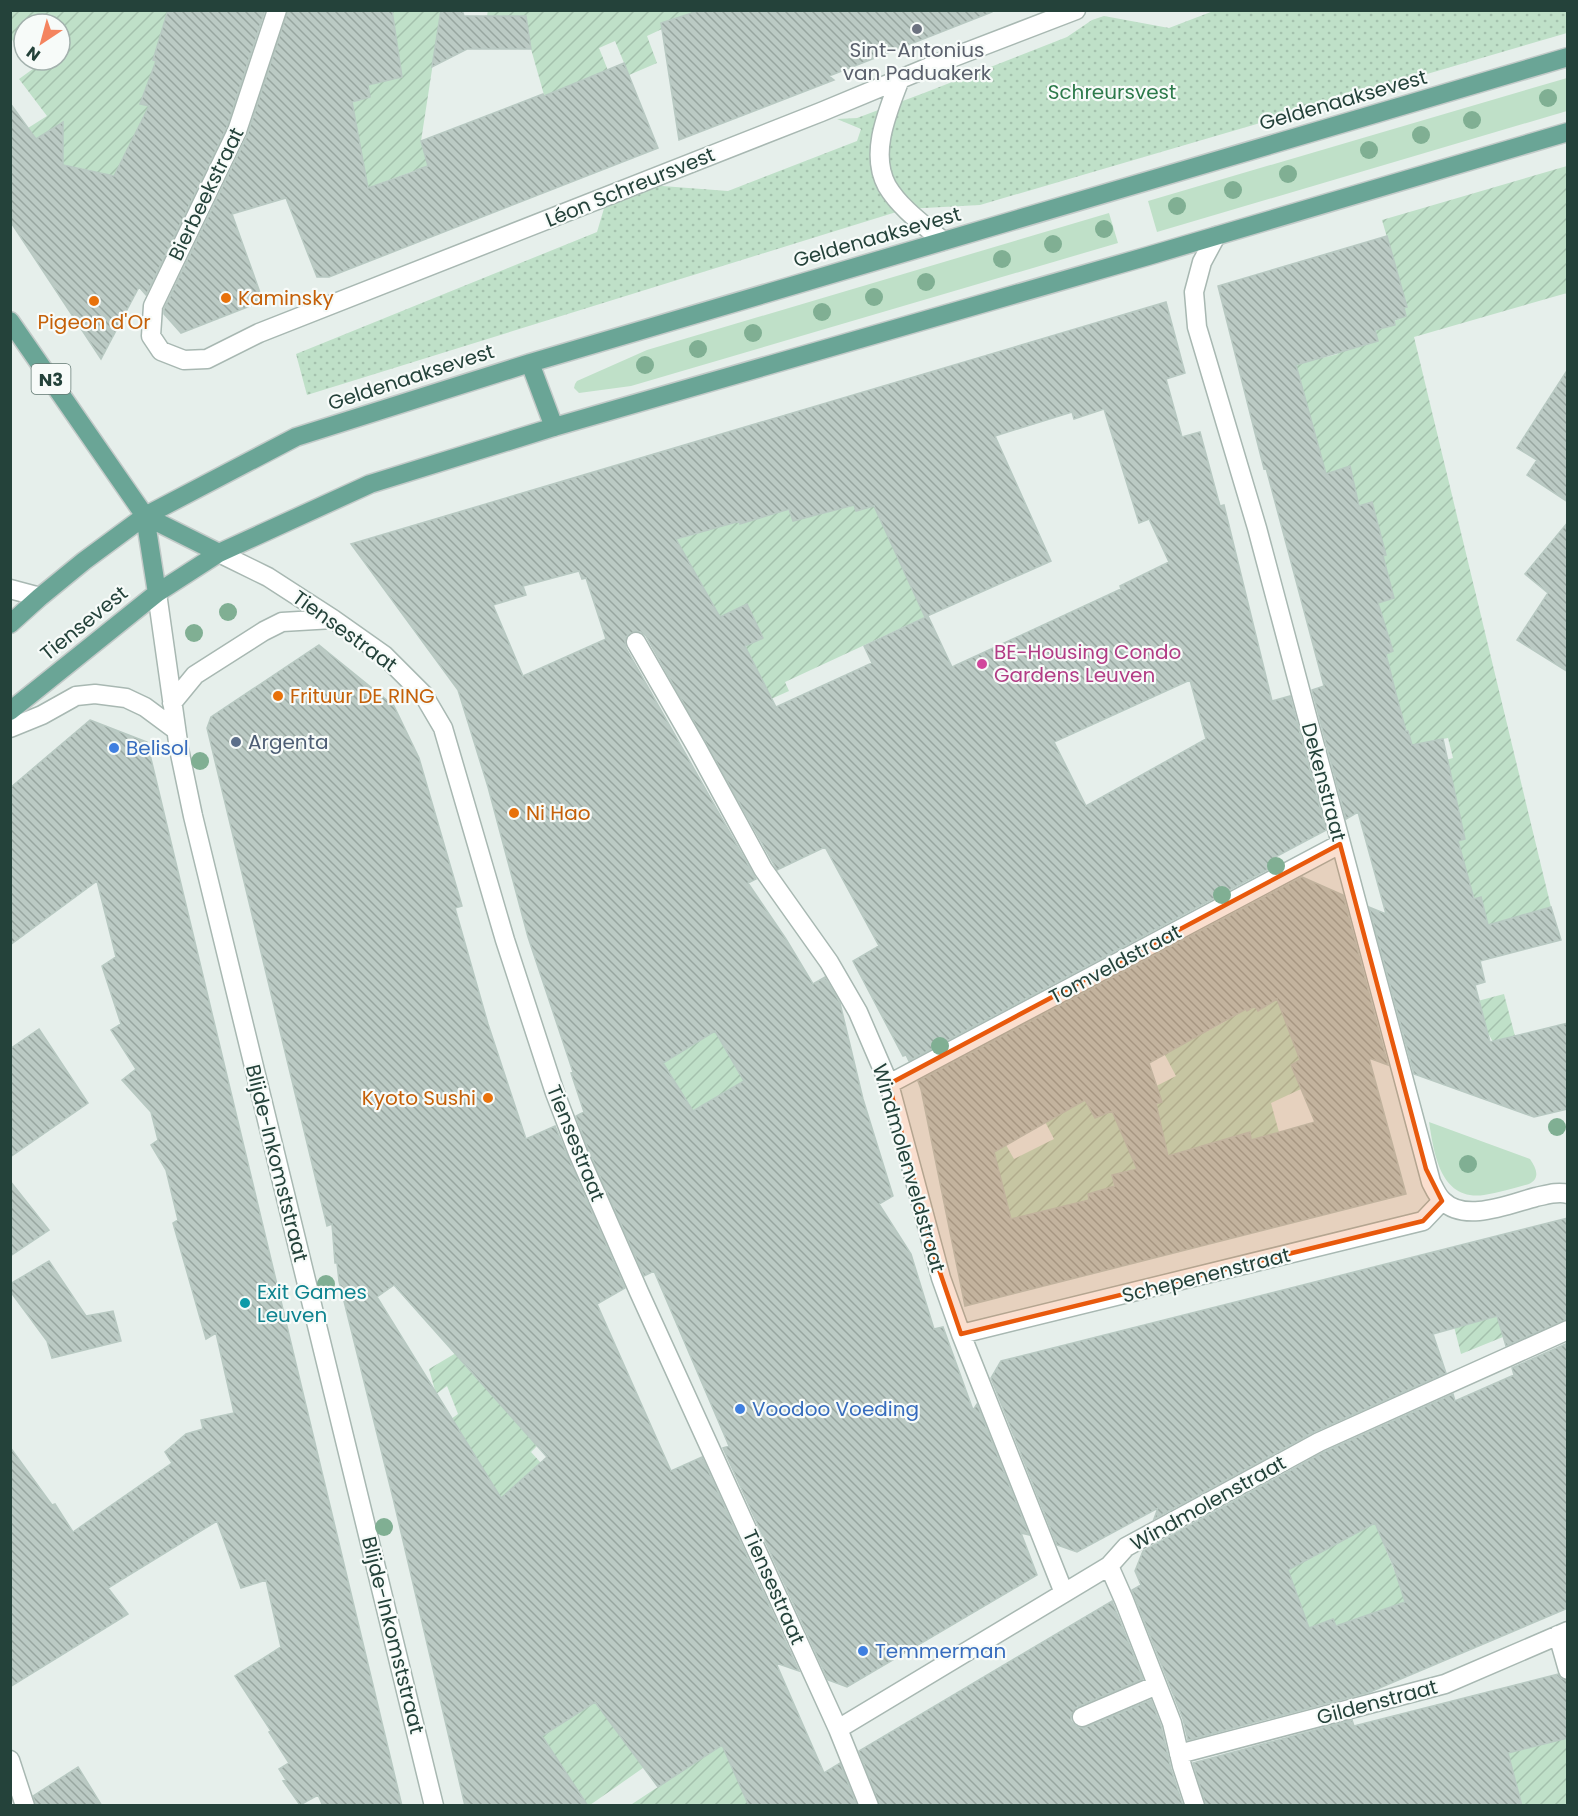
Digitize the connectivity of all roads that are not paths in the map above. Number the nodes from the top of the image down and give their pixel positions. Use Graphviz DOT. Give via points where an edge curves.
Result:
graph roads {
  1 [pos="277,10"];
  2 [pos="1076,10"];
  3 [pos="1568,57"];
  4 [pos="900,79"];
  5 [pos="1568,132"];
  6 [pos="1216,236"];
  7 [pos="943,241"];
  8 [pos="10,321"];
  9 [pos="184,360"];
  10 [pos="530,363"];
  11 [pos="554,427"];
  12 [pos="145,516"];
  13 [pos="219,553"];
  14 [pos="10,589"];
  15 [pos="157,593"];
  16 [pos="40,597"];
  17 [pos="333,619"];
  18 [pos="10,624"];
  19 [pos="636,642"];
  20 [pos="172,703"];
  21 [pos="10,711"];
  22 [pos="10,728"];
  23 [pos="176,729"];
  24 [pos="1340,844"];
  25 [pos="889,1084"];
  26 [pos="1568,1194"];
  27 [pos="1442,1201"];
  28 [pos="1568,1330"];
  29 [pos="961,1334"];
  30 [pos="1109,1566"];
  31 [pos="1064,1593"];
  32 [pos="1563,1633"];
  33 [pos="1568,1670"];
  34 [pos="1157,1685"];
  35 [pos="1082,1717"];
  36 [pos="838,1729"];
  37 [pos="1179,1754"];
  38 [pos="10,1760"];
  39 [pos="25,1806"];
  40 [pos="434,1806"];
  41 [pos="869,1806"];
  42 [pos="1195,1806"];
  1 -- 9 [label="street, Bierbeekstraat" via="237,131 153,306 151,336 161,351"];
  2 -- 4 [label="street, Léon Schreursvest"];
  3 -- 7 [label="main road, Geldenaaksevest"];
  4 -- 7 [label="street" via="882,134 882,173 906,209"];
  4 -- 9 [label="street, Léon Schreursvest" via="260,333 207,359"];
  5 -- 6 [label="main road"];
  6 -- 11 [label="main road"];
  6 -- 24 [label="street, Dekenstraat" via="1202,262 1194,292 1197,327 1257,528"];
  7 -- 10 [label="main road, Geldenaaksevest"];
  8 -- 12 [label="main road, N3"];
  10 -- 11 [label="main road"];
  10 -- 12 [label="main road, Geldenaaksevest" via="296,437"];
  11 -- 13 [label="main road" via="370,484"];
  12 -- 13 [label="main road"];
  12 -- 15 [label="main road"];
  12 -- 16 [label="main road"];
  13 -- 15 [label="main road, Tiensevest"];
  13 -- 17 [label="street, Tiensestraat" via="267,577"];
  14 -- 16 [label="street"];
  15 -- 20 [label="street, Blijde-Inkomststraat"];
  15 -- 21 [label="main road, Tiensevest"];
  16 -- 18 [label="main road"];
  17 -- 20 [label="street" via="282,622 264,631 195,675"];
  17 -- 36 [label="street, Tiensestraat" via="384,655 417,688 442,729 505,940 578,1153"];
  19 -- 25 [label="street, Windmolenveldstraat" via="763,869 829,962 858,1012"];
  20 -- 23 [label="street, Blijde-Inkomststraat"];
  22 -- 23 [label="street" via="76,696 95,694 126,698"];
  23 -- 40 [label="street, Blijde-Inkomststraat" via="193,816"];
  24 -- 25 [label="street, Tomveldstraat"];
  24 -- 27 [label="street, Dekenstraat" via="1426,1169"];
  25 -- 29 [label="street, Windmolenveldstraat" via="933,1252"];
  26 -- 27 [label="street" via="1550,1194 1482,1211 1459,1211"];
  27 -- 29 [label="street, Schepenenstraat" via="1424,1221"];
  28 -- 30 [label="street, Windmolenstraat" via="1319,1442 1126,1547"];
  29 -- 31 [label="street, Windmolenveldstraat"];
  30 -- 31 [label="street, Windmolenstraat"];
  30 -- 34 [label="street"];
  31 -- 36 [label="street, Windmolenstraat"];
  32 -- 33 [label="street"];
  32 -- 37 [label="street, Gildenstraat" via="1445,1684"];
  34 -- 35 [label="street"];
  34 -- 37 [label="street"];
  36 -- 41 [label="street, Tiensestraat"];
  37 -- 42 [label="street"];
  38 -- 39 [label="street"];
}
